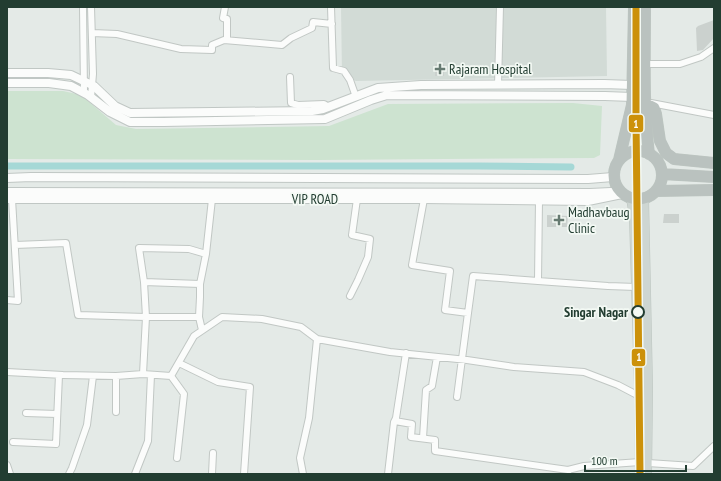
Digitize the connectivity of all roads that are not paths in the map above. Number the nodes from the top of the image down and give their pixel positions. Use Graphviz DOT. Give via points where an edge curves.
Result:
graph roads {
  1 [pos="83,7"];
  2 [pos="91,7"];
  3 [pos="225,7"];
  4 [pos="331,7"];
  5 [pos="500,7"];
  6 [pos="634,7"];
  7 [pos="645,7"];
  8 [pos="332,24"];
  9 [pos="92,33"];
  10 [pos="227,40"];
  11 [pos="714,48"];
  12 [pos="645,64"];
  13 [pos="7,73"];
  14 [pos="290,77"];
  15 [pos="84,81"];
  16 [pos="7,83"];
  17 [pos="92,85"];
  18 [pos="498,85"];
  19 [pos="632,85"];
  20 [pos="88,95"];
  21 [pos="356,97"];
  22 [pos="632,97"];
  23 [pos="338,103"];
  24 [pos="645,103"];
  25 [pos="329,107"];
  26 [pos="341,112"];
  27 [pos="714,115"];
  28 [pos="649,154"];
  29 [pos="619,160"];
  30 [pos="714,163"];
  31 [pos="662,174"];
  32 [pos="714,176"];
  33 [pos="613,177"];
  34 [pos="7,178"];
  35 [pos="714,190"];
  36 [pos="656,191"];
  37 [pos="7,192"];
  38 [pos="624,194"];
  39 [pos="322,196"];
  40 [pos="10,199"];
  41 [pos="212,199"];
  42 [pos="357,199"];
  43 [pos="424,199"];
  44 [pos="644,199"];
  45 [pos="539,200"];
  46 [pos="15,246"];
  47 [pos="206,254"];
  48 [pos="538,281"];
  49 [pos="144,282"];
  50 [pos="200,284"];
  51 [pos="636,287"];
  52 [pos="350,296"];
  53 [pos="7,300"];
  54 [pos="468,313"];
  55 [pos="146,317"];
  56 [pos="199,317"];
  57 [pos="202,330"];
  58 [pos="317,339"];
  59 [pos="406,353"];
  60 [pos="437,357"];
  61 [pos="462,360"];
  62 [pos="179,363"];
  63 [pos="7,372"];
  64 [pos="143,374"];
  65 [pos="59,375"];
  66 [pos="151,375"];
  67 [pos="93,376"];
  68 [pos="116,376"];
  69 [pos="171,376"];
  70 [pos="639,396"];
  71 [pos="457,397"];
  72 [pos="116,412"];
  73 [pos="26,413"];
  74 [pos="57,414"];
  75 [pos="395,421"];
  76 [pos="423,438"];
  77 [pos="13,442"];
  78 [pos="714,446"];
  79 [pos="213,453"];
  80 [pos="177,458"];
  81 [pos="644,462"];
  82 [pos="7,465"];
  83 [pos="568,472"];
  84 [pos="10,474"];
  85 [pos="69,474"];
  86 [pos="135,474"];
  87 [pos="212,474"];
  88 [pos="244,474"];
  89 [pos="303,474"];
  90 [pos="388,474"];
  91 [pos="640,474"];
  92 [pos="648,474"];
  1 -- 15 [label="street"];
  2 -- 9 [label="street"];
  3 -- 10 [label="street" via="223,18 227,20"];
  4 -- 8 [label="street"];
  5 -- 18 [label="street"];
  6 -- 19 [label="highway"];
  7 -- 12 [label="highway"];
  8 -- 10 [label="street" via="313,22 312,28 291,38 282,46"];
  8 -- 21 [label="street" via="333,68 344,71"];
  9 -- 10 [label="street" via="117,34 181,49 212,50 212,45"];
  9 -- 17 [label="street"];
  11 -- 12 [label="street" via="701,57 680,64"];
  12 -- 24 [label="highway"];
  13 -- 15 [label="street" via="71,75"];
  14 -- 25 [label="street" via="291,103 324,104"];
  15 -- 17 [label="street"];
  15 -- 20 [label="street"];
  16 -- 20 [label="street" via="71,86"];
  17 -- 20 [label="street"];
  17 -- 25 [label="street" via="115,106 130,113 312,111"];
  18 -- 19 [label="street"];
  18 -- 21 [label="street" via="378,88"];
  19 -- 22 [label="highway"];
  20 -- 26 [label="street" via="110,112 130,122 325,120"];
  21 -- 23 [label="street"];
  22 -- 26 [label="street" via="387,95"];
  22 -- 29 [label="highway"];
  23 -- 25 [label="street"];
  23 -- 26 [label="street"];
  24 -- 27 [label="street"];
  24 -- 28 [label="highway"];
  24 -- 30 [label="highway" via="654,108 660,141 666,153 674,159"];
  28 -- 29 [label="highway" via="636,151 626,154"];
  28 -- 31 [label="highway" via="659,163"];
  29 -- 33 [label="highway"];
  31 -- 32 [label="highway"];
  31 -- 36 [label="highway" via="661,183"];
  33 -- 34 [label="street, VIP ROAD"];
  33 -- 38 [label="highway" via="616,188"];
  35 -- 36 [label="highway"];
  36 -- 44 [label="highway"];
  37 -- 39 [label="street, VIP ROAD"];
  38 -- 39 [label="street, VIP ROAD"];
  38 -- 44 [label="highway" via="639,200"];
  38 -- 45 [label="street, VIP ROAD" via="588,201"];
  38 -- 51 [label="main road" via="634,216"];
  39 -- 41 [label="street, VIP ROAD"];
  39 -- 42 [label="street, VIP ROAD"];
  40 -- 41 [label="street, VIP ROAD"];
  40 -- 46 [label="street"];
  41 -- 47 [label="street"];
  42 -- 43 [label="street, VIP ROAD"];
  42 -- 52 [label="street" via="352,235 370,239 368,256"];
  43 -- 45 [label="street, VIP ROAD"];
  43 -- 54 [label="street" via="412,265 450,270 445,310"];
  44 -- 81 [label="main road" via="648,388"];
  45 -- 48 [label="street"];
  46 -- 53 [label="street" via="18,301"];
  46 -- 55 [label="street" via="66,243 78,315"];
  47 -- 49 [label="street" via="189,249 139,248"];
  47 -- 50 [label="street"];
  48 -- 51 [label="street"];
  48 -- 54 [label="street" via="473,276"];
  49 -- 50 [label="street"];
  49 -- 55 [label="street"];
  50 -- 56 [label="street"];
  51 -- 70 [label="main road"];
  54 -- 61 [label="street"];
  55 -- 56 [label="street"];
  55 -- 64 [label="street"];
  56 -- 57 [label="street"];
  57 -- 58 [label="street" via="222,317 262,319 301,327"];
  57 -- 62 [label="street" via="194,336"];
  58 -- 59 [label="street"];
  58 -- 89 [label="street" via="309,418 300,458"];
  59 -- 60 [label="street"];
  59 -- 75 [label="street"];
  60 -- 61 [label="street"];
  60 -- 76 [label="street" via="432,386 426,390"];
  61 -- 70 [label="street" via="584,372"];
  61 -- 71 [label="street"];
  62 -- 69 [label="street"];
  62 -- 88 [label="street" via="218,382 250,387"];
  63 -- 65 [label="street"];
  64 -- 66 [label="street"];
  64 -- 68 [label="street"];
  65 -- 67 [label="street"];
  65 -- 74 [label="street"];
  66 -- 69 [label="street"];
  66 -- 86 [label="street" via="148,441"];
  67 -- 68 [label="street"];
  67 -- 85 [label="street" via="87,425"];
  68 -- 72 [label="street"];
  69 -- 80 [label="street" via="184,394"];
  70 -- 81 [label="main road"];
  73 -- 74 [label="street"];
  74 -- 77 [label="street" via="56,444"];
  75 -- 76 [label="street" via="412,424 411,437"];
  75 -- 90 [label="street"];
  76 -- 83 [label="street" via="435,440 435,451"];
  78 -- 81 [label="street" via="693,466"];
  79 -- 87 [label="street"];
  81 -- 83 [label="street" via="584,466"];
  81 -- 91 [label="main road"];
  81 -- 92 [label="main road"];
  82 -- 84 [label="street"];
}
